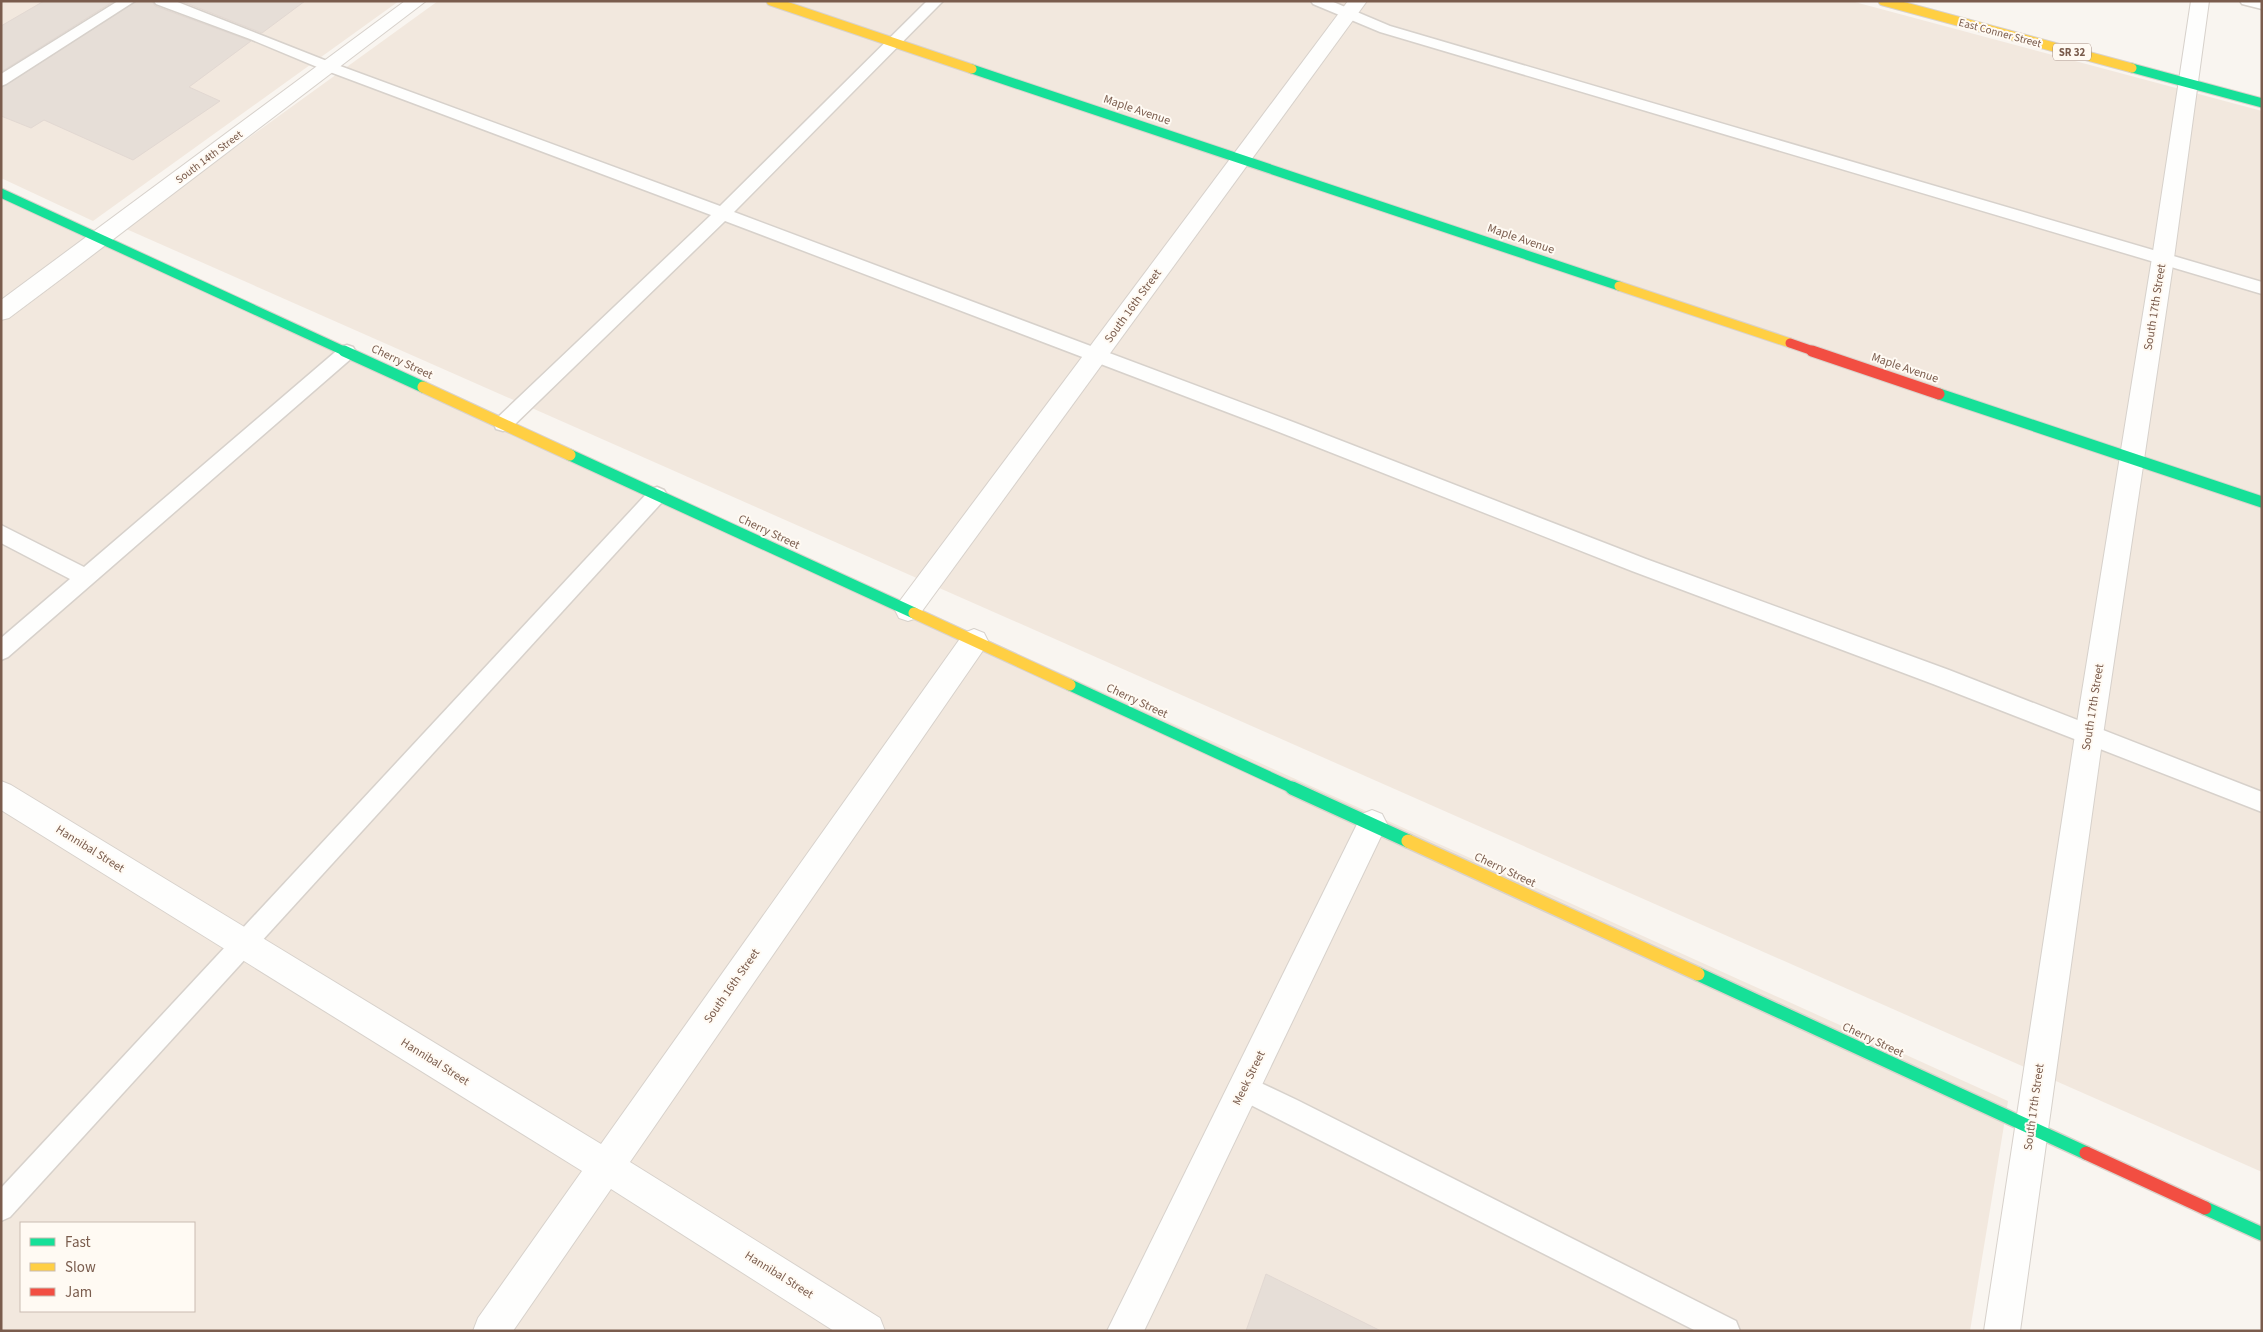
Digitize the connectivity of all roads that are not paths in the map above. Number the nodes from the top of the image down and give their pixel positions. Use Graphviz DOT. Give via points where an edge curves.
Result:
graph roads {
  1 [pos="128,1"];
  2 [pos="161,1"];
  3 [pos="417,1"];
  4 [pos="772,1"];
  5 [pos="936,1"];
  6 [pos="1318,1"];
  7 [pos="1883,1"];
  8 [pos="2200,1"];
  9 [pos="2247,1"];
  10 [pos="2262,5"];
  11 [pos="1353,8"];
  12 [pos="892,42"];
  13 [pos="327,66"];
  14 [pos="1,81"];
  15 [pos="2189,84"];
  16 [pos="2262,103"];
  17 [pos="1240,159"];
  18 [pos="1,193"];
  19 [pos="723,214"];
  20 [pos="101,239"];
  21 [pos="2163,258"];
  22 [pos="2262,288"];
  23 [pos="1,312"];
  24 [pos="347,352"];
  25 [pos="1096,355"];
  26 [pos="503,424"];
  27 [pos="2132,458"];
  28 [pos="657,495"];
  29 [pos="2262,502"];
  30 [pos="1,533"];
  31 [pos="86,578"];
  32 [pos="908,610"];
  33 [pos="974,641"];
  34 [pos="1,651"];
  35 [pos="2089,735"];
  36 [pos="1,794"];
  37 [pos="2262,802"];
  38 [pos="1372,824"];
  39 [pos="244,944"];
  40 [pos="1244,1088"];
  41 [pos="2031,1128"];
  42 [pos="605,1166"];
  43 [pos="1,1208"];
  44 [pos="2262,1234"];
  45 [pos="491,1331"];
  46 [pos="867,1331"];
  47 [pos="1125,1331"];
  48 [pos="1726,1331"];
  49 [pos="2002,1331"];
  1 -- 14 [label="lane"];
  2 -- 13 [label="lane"];
  3 -- 13 [label="street, South 14th Street"];
  4 -- 12 [label="street, Maple Avenue"];
  5 -- 12 [label="lane"];
  6 -- 11 [label="lane"];
  7 -- 15 [label="street, East Conner Street / SR 32"];
  8 -- 15 [label="street, South 17th Street"];
  9 -- 10 [label="lane"];
  11 -- 17 [label="street, South 16th Street"];
  11 -- 21 [label="lane" via="1385,29"];
  12 -- 17 [label="street, Maple Avenue"];
  12 -- 19 [label="lane"];
  13 -- 19 [label="lane"];
  13 -- 20 [label="street, South 14th Street"];
  15 -- 16 [label="street, East Conner Street / SR 32"];
  15 -- 21 [label="street, South 17th Street"];
  17 -- 25 [label="street, South 16th Street"];
  17 -- 27 [label="street, Maple Avenue"];
  18 -- 20 [label="street, Cherry Street"];
  19 -- 25 [label="lane"];
  19 -- 26 [label="lane"];
  20 -- 23 [label="street, South 14th Street"];
  20 -- 24 [label="street, Cherry Street"];
  21 -- 22 [label="lane"];
  21 -- 27 [label="street, South 17th Street"];
  24 -- 26 [label="street, Cherry Street"];
  24 -- 31 [label="lane"];
  25 -- 32 [label="street, South 16th Street"];
  25 -- 35 [label="lane"];
  26 -- 28 [label="street, Cherry Street"];
  27 -- 29 [label="street, Maple Avenue"];
  27 -- 35 [label="street, South 17th Street"];
  28 -- 32 [label="street, Cherry Street"];
  28 -- 39 [label="lane"];
  30 -- 31 [label="lane"];
  31 -- 34 [label="lane"];
  32 -- 33 [label="street, Cherry Street"];
  33 -- 38 [label="street, Cherry Street"];
  33 -- 42 [label="street, South 16th Street"];
  35 -- 37 [label="lane"];
  35 -- 41 [label="street, South 17th Street"];
  36 -- 39 [label="street, Hannibal Street"];
  38 -- 40 [label="street, Meek Street"];
  38 -- 41 [label="street, Cherry Street"];
  39 -- 42 [label="street, Hannibal Street"];
  39 -- 43 [label="lane"];
  40 -- 47 [label="street, Meek Street"];
  40 -- 48 [label="lane"];
  41 -- 44 [label="street, Cherry Street"];
  41 -- 49 [label="street, South 17th Street"];
  42 -- 45 [label="street, South 16th Street"];
  42 -- 46 [label="street, Hannibal Street"];
}
